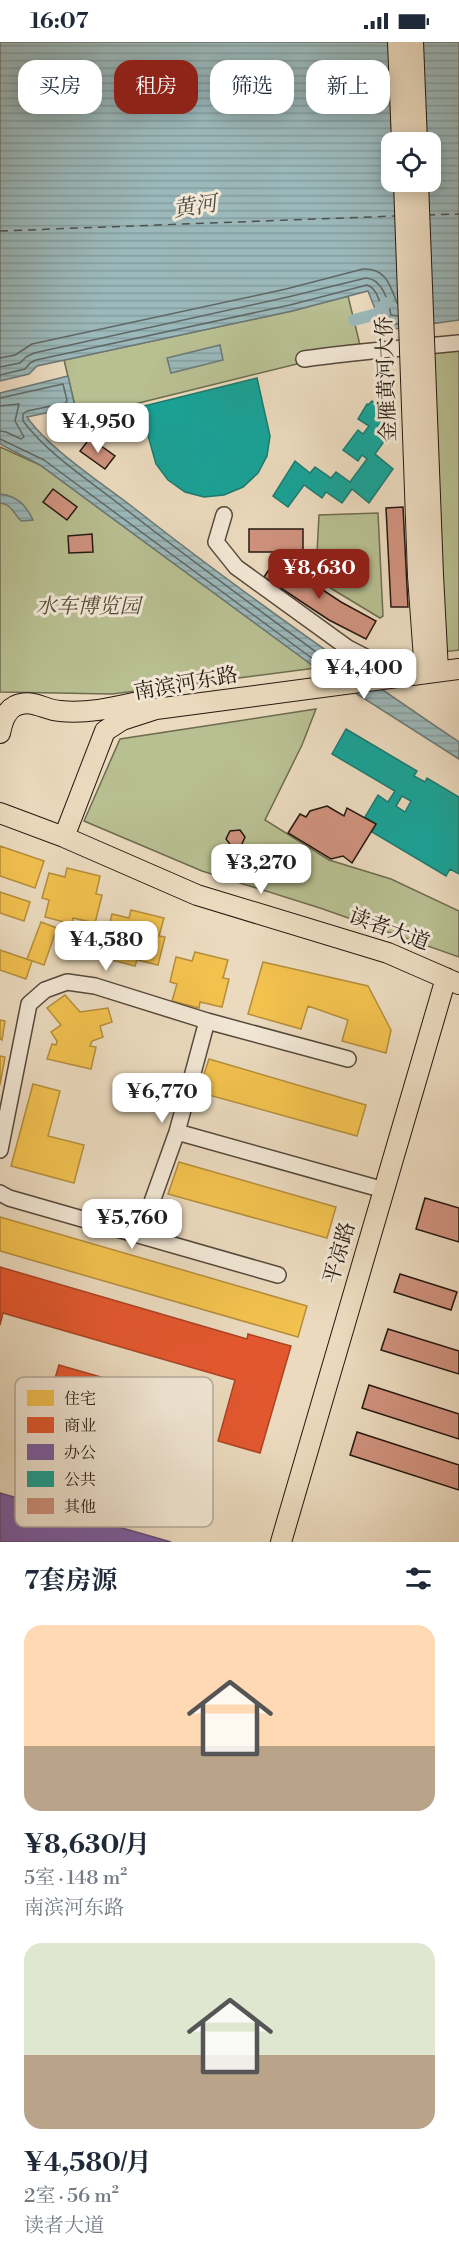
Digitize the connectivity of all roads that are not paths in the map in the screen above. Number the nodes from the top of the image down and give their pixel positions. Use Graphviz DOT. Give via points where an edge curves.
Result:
graph roads {
  1 [pos="398,42"];
  2 [pos="413,42"];
  3 [pos="402,132"];
  4 [pos="417,132"];
  5 [pos="405,192"];
  6 [pos="418,192"];
  7 [pos="459,343"];
  8 [pos="304,359"];
  9 [pos="224,514"];
  10 [pos="425,575"];
  11 [pos="459,658"];
  12 [pos="431,667"];
  13 [pos="459,669"];
  14 [pos="401,670"];
  15 [pos="321,681"];
  16 [pos="0,734"];
  17 [pos="0,813"];
  18 [pos="64,837"];
  19 [pos="452,981"];
  20 [pos="207,1021"];
  21 [pos="348,1059"];
  22 [pos="177,1132"];
  23 [pos="0,1150"];
  24 [pos="384,1190"];
  25 [pos="0,1192"];
  26 [pos="140,1235"];
  27 [pos="278,1275"];
  28 [pos="281,1542"];
  1 -- 3 [label="main road"];
  2 -- 4 [label="main road"];
  5 -- 10 [label="main road, 金雁黄河大侨, bridge"];
  6 -- 10 [label="main road, 金雁黄河大侨, bridge"];
  7 -- 8 [label="street"];
  9 -- 14 [label="street" via="216,542 236,567 348,648"];
  10 -- 12 [label="main road"];
  11 -- 12 [label="main road, 南滨河东路"];
  12 -- 13 [label="main road, 南滨河东路"];
  12 -- 14 [label="main road, 南滨河东路"];
  14 -- 15 [label="main road, 南滨河东路, bridge"];
  15 -- 16 [label="main road, 南滨河东路" via="155,699 104,710 59,711 23,704 5,716"];
  15 -- 18 [label="main road, 南滨河东路" via="156,709 113,724 99,742"];
  17 -- 18 [label="main road"];
  18 -- 19 [label="main road, 读者大道" via="197,895 361,944"];
  19 -- 24 [label="main road, 平凉路"];
  20 -- 21 [label="street"];
  20 -- 22 [label="street"];
  20 -- 23 [label="street" via="95,986 67,982 45,990 29,1004"];
  22 -- 24 [label="street"];
  22 -- 26 [label="street"];
  24 -- 28 [label="main road, 平凉路"];
  25 -- 26 [label="street" via="9,1198"];
  26 -- 27 [label="street"];
}
